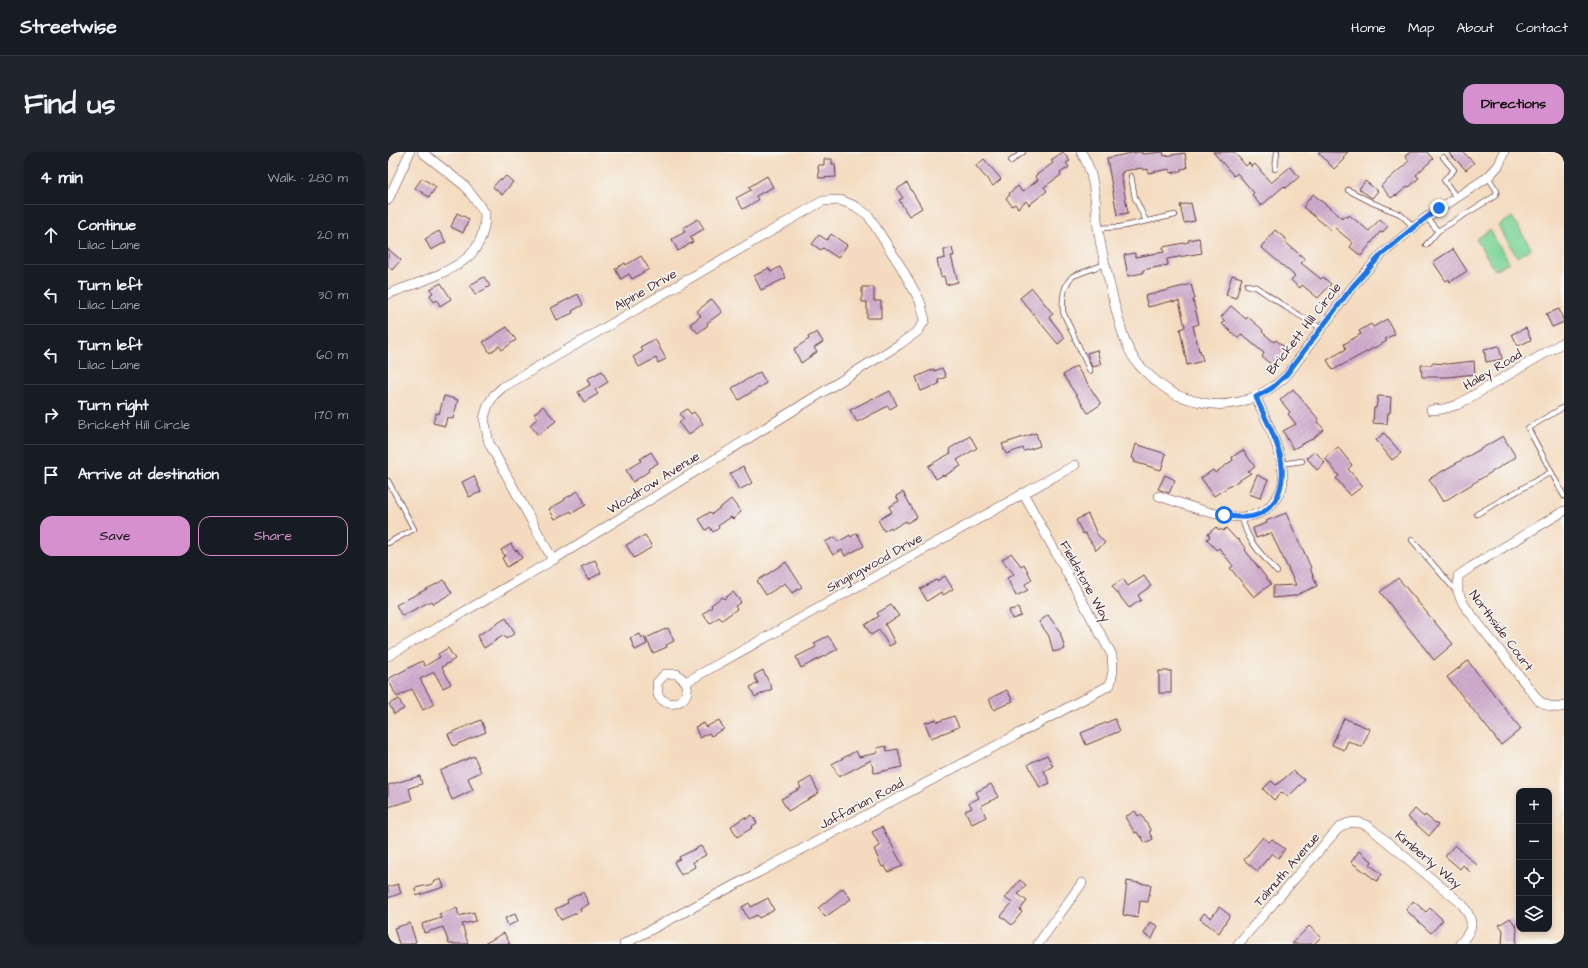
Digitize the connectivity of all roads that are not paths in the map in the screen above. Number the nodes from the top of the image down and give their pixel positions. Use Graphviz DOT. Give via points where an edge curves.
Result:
graph roads {
  1 [pos="410,152"];
  2 [pos="422,152"];
  3 [pos="1023,152"];
  4 [pos="1081,152"];
  5 [pos="1277,152"];
  6 [pos="1504,152"];
  7 [pos="1443,157"];
  8 [pos="1011,161"];
  9 [pos="1275,169"];
  10 [pos="1130,176"];
  11 [pos="1488,177"];
  12 [pos="1348,190"];
  13 [pos="1456,197"];
  14 [pos="388,200"];
  15 [pos="1175,215"];
  16 [pos="1426,217"];
  17 [pos="1146,222"];
  18 [pos="1414,227"];
  19 [pos="1098,228"];
  20 [pos="1438,231"];
  21 [pos="1426,245"];
  22 [pos="1105,264"];
  23 [pos="1247,285"];
  24 [pos="388,294"];
  25 [pos="925,320"];
  26 [pos="1322,328"];
  27 [pos="1564,342"];
  28 [pos="1090,371"];
  29 [pos="1256,397"];
  30 [pos="1564,407"];
  31 [pos="1431,410"];
  32 [pos="1302,461"];
  33 [pos="1281,464"];
  34 [pos="1075,465"];
  35 [pos="1551,472"];
  36 [pos="388,481"];
  37 [pos="1023,493"];
  38 [pos="1159,496"];
  39 [pos="1564,496"];
  40 [pos="1564,511"];
  41 [pos="1477,514"];
  42 [pos="1242,517"];
  43 [pos="1412,540"];
  44 [pos="388,543"];
  45 [pos="553,560"];
  46 [pos="1277,572"];
  47 [pos="1458,592"];
  48 [pos="388,656"];
  49 [pos="686,682"];
  50 [pos="1110,685"];
  51 [pos="1562,707"];
  52 [pos="1360,822"];
  53 [pos="1082,884"];
  54 [pos="624,944"];
  55 [pos="1038,944"];
  56 [pos="1238,944"];
  57 [pos="1460,944"];
  1 -- 14 [label="street"];
  2 -- 24 [label="street" via="465,186 485,212 483,235 470,256 450,268"];
  3 -- 8 [label="lane"];
  4 -- 19 [label="street, Brickett Hill Circle" via="1093,184"];
  5 -- 9 [label="lane"];
  6 -- 11 [label="street, Brickett Hill Circle" via="1499,165"];
  7 -- 13 [label="lane" via="1454,170 1444,180"];
  10 -- 17 [label="lane" via="1135,198"];
  11 -- 13 [label="street, Brickett Hill Circle"];
  11 -- 20 [label="lane" via="1497,191 1495,196"];
  12 -- 18 [label="lane" via="1400,214"];
  13 -- 16 [label="street, Brickett Hill Circle"];
  15 -- 17 [label="lane"];
  16 -- 18 [label="street, Brickett Hill Circle"];
  16 -- 20 [label="lane"];
  17 -- 19 [label="lane"];
  18 -- 26 [label="street, Brickett Hill Circle" via="1364,273"];
  19 -- 22 [label="street, Brickett Hill Circle"];
  20 -- 21 [label="lane"];
  22 -- 28 [label="lane" via="1073,276 1065,288 1062,302 1063,312"];
  22 -- 29 [label="street, Brickett Hill Circle" via="1122,333 1128,347 1144,369 1176,394 1189,400 1217,404"];
  23 -- 26 [label="lane" via="1256,287"];
  25 -- 45 [label="street, Woodrow Avenue" via="918,331 900,344"];
  25 -- 45 [label="street, Alpine Drive" via="920,301 868,215 855,206 840,200 832,200 814,206 503,387 494,395 484,418 489,443"];
  26 -- 29 [label="street, Brickett Hill Circle" via="1286,375 1272,388"];
  27 -- 31 [label="street, Haley Road" via="1457,405"];
  29 -- 33 [label="street" via="1279,451"];
  30 -- 35 [label="lane" via="1528,428"];
  32 -- 33 [label="lane"];
  33 -- 42 [label="street" via="1282,486 1277,498 1268,509 1257,515"];
  34 -- 37 [label="street, Singingwood Drive"];
  35 -- 39 [label="lane"];
  35 -- 41 [label="lane"];
  36 -- 44 [label="lane" via="414,529"];
  37 -- 49 [label="street, Singingwood Drive"];
  37 -- 50 [label="street, Fieldstone Way" via="1112,656 1113,671"];
  38 -- 42 [label="street" via="1224,515"];
  40 -- 47 [label="street, Northside Court" via="1458,576"];
  42 -- 46 [label="lane" via="1250,540"];
  43 -- 47 [label="lane"];
  45 -- 48 [label="street, Woodrow Avenue"];
  47 -- 51 [label="street, Northside Court" via="1464,605 1539,701 1550,706"];
  50 -- 54 [label="street, Jaffarian Road"];
  52 -- 56 [label="street, Talmuth Avenue" via="1349,823 1340,828"];
  52 -- 57 [label="street, Kimberly Way" via="1456,899 1468,914 1472,924"];
  53 -- 55 [label="street"];
}
